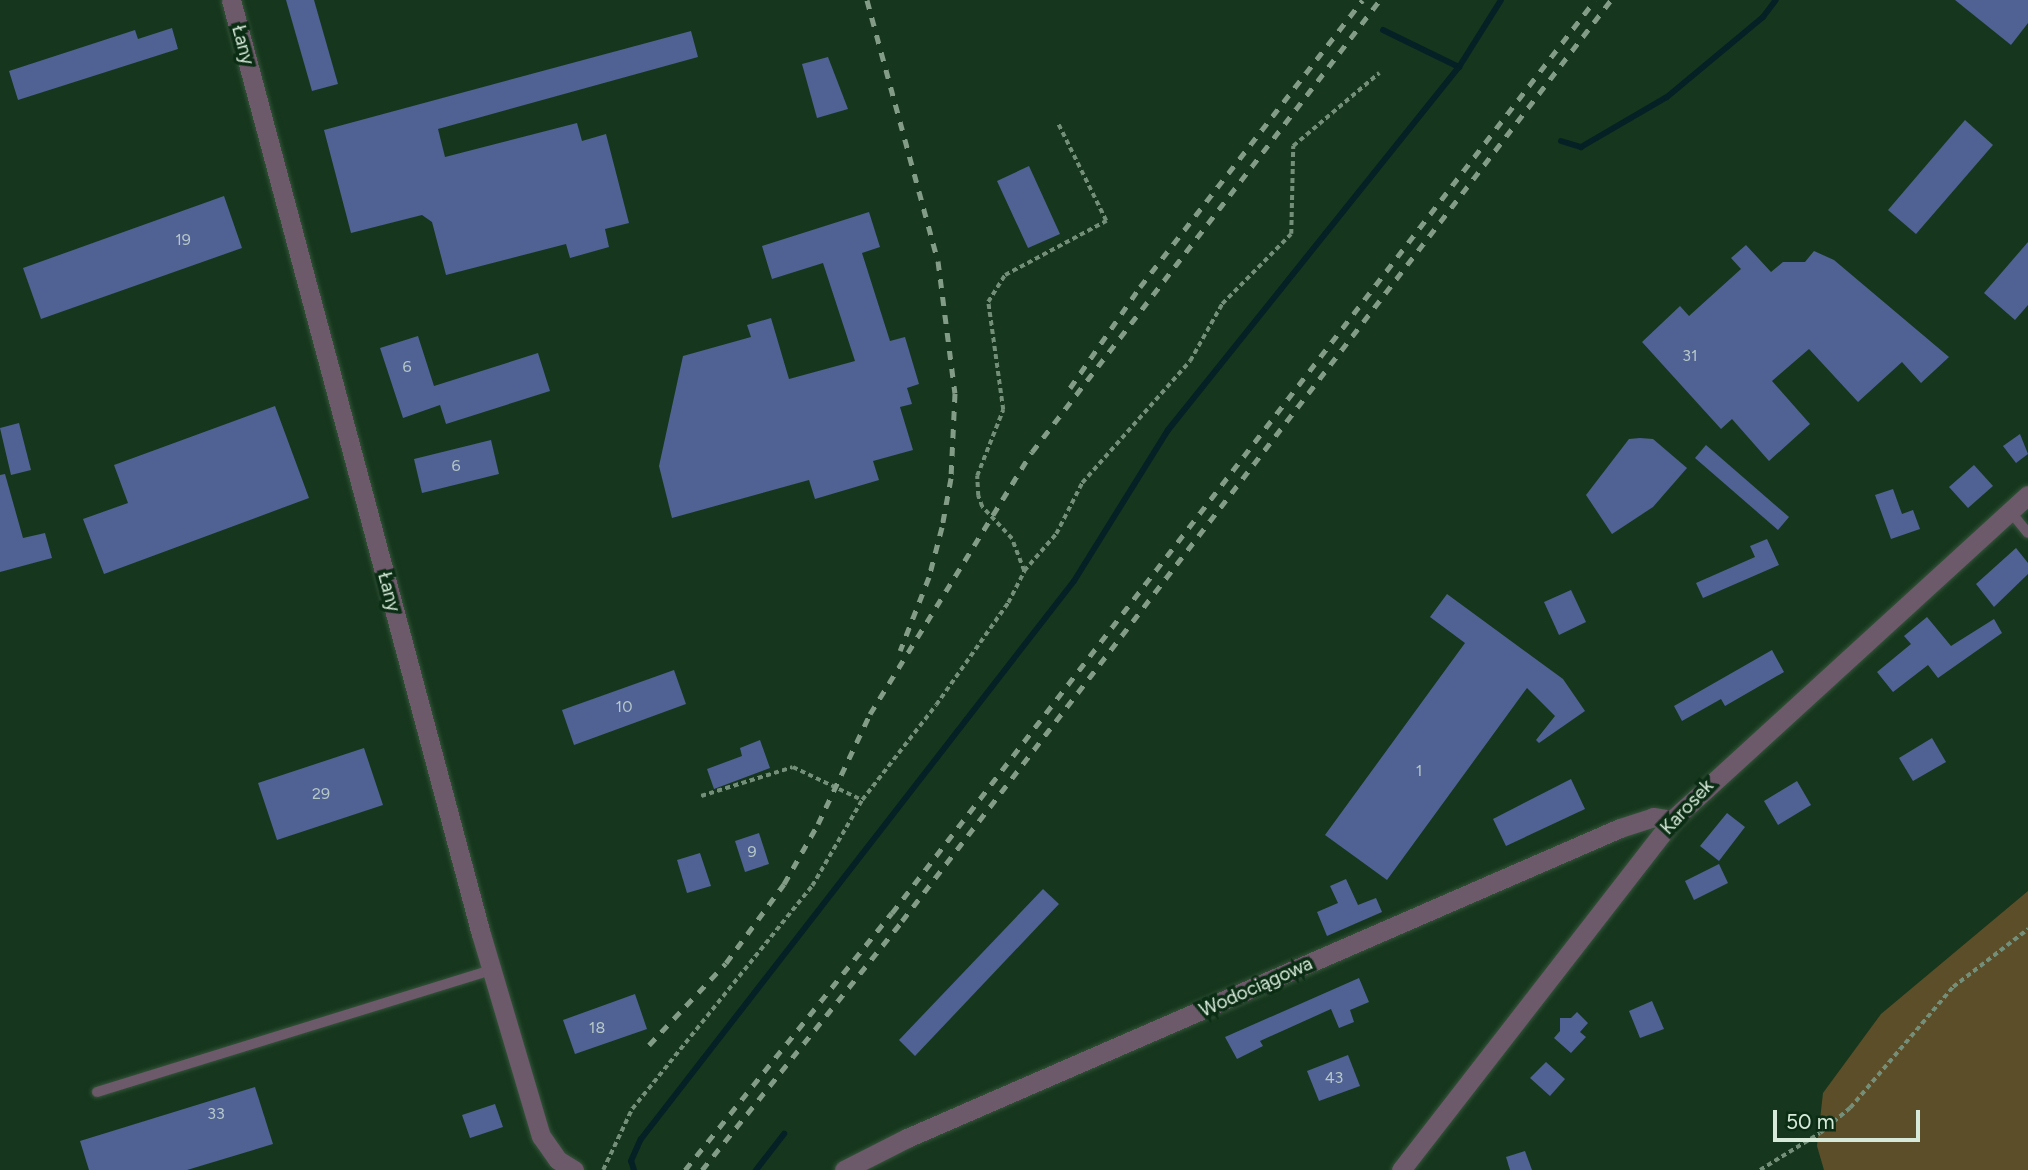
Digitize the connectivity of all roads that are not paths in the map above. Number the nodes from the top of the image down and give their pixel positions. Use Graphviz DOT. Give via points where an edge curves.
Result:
graph roads {
  1 [pos="231,0"];
  2 [pos="2028,495"];
  3 [pos="2011,511"];
  4 [pos="2028,533"];
  5 [pos="1672,820"];
  6 [pos="491,970"];
  7 [pos="97,1092"];
  8 [pos="574,1170"];
  9 [pos="845,1170"];
  10 [pos="1401,1170"];
  1 -- 6 [label="street, Łany"];
  2 -- 3 [label="street, Karosek"];
  3 -- 4 [label="lane"];
  3 -- 5 [label="street, Karosek"];
  5 -- 9 [label="street, Wodociągowa" via="1653,817 1620,828 907,1138"];
  5 -- 10 [label="street, Karosek"];
  6 -- 7 [label="lane"];
  6 -- 8 [label="street, Łany" via="541,1136 558,1160"];
}
